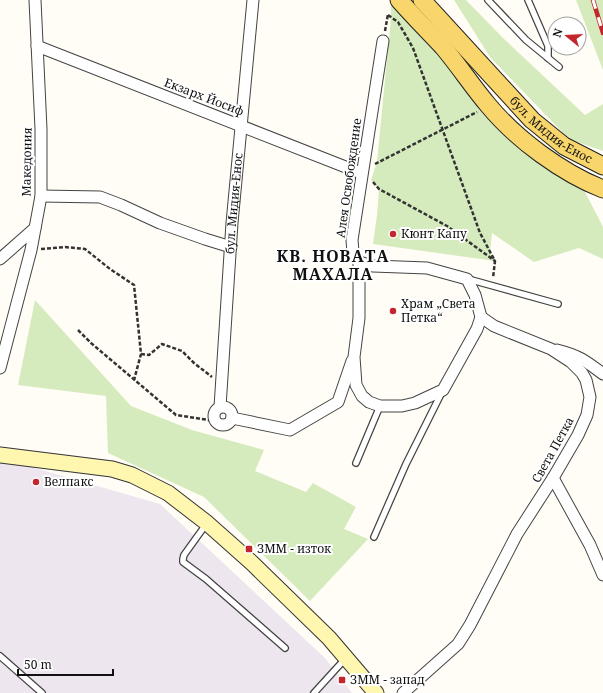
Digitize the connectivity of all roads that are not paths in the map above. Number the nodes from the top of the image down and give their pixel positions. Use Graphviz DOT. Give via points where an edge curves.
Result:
graph roads {
  1 [pos="35,0"];
  2 [pos="253,0"];
  3 [pos="422,0"];
  4 [pos="488,0"];
  5 [pos="528,0"];
  6 [pos="394,4"];
  7 [pos="383,41"];
  8 [pos="37,46"];
  9 [pos="548,58"];
  10 [pos="559,67"];
  11 [pos="241,125"];
  12 [pos="603,166"];
  13 [pos="361,173"];
  14 [pos="603,189"];
  15 [pos="41,196"];
  16 [pos="35,228"];
  17 [pos="231,247"];
  18 [pos="0,259"];
  19 [pos="359,262"];
  20 [pos="467,278"];
  21 [pos="558,304"];
  22 [pos="481,317"];
  23 [pos="550,349"];
  24 [pos="354,357"];
  25 [pos="0,368"];
  26 [pos="603,374"];
  27 [pos="443,390"];
  28 [pos="380,406"];
  29 [pos="220,407"];
  30 [pos="232,418"];
  31 [pos="0,455"];
  32 [pos="356,463"];
  33 [pos="554,478"];
  34 [pos="207,522"];
  35 [pos="374,537"];
  36 [pos="603,574"];
  37 [pos="285,648"];
  38 [pos="0,656"];
  39 [pos="346,657"];
  40 [pos="42,693"];
  41 [pos="314,693"];
  42 [pos="376,693"];
  43 [pos="403,693"];
  1 -- 8 [label="street, Македония"];
  2 -- 11 [label="street, бул. Мидия-Енос"];
  3 -- 12 [label="main road, бул. Мидия-Енос" via="532,120 564,146"];
  4 -- 9 [label="lane" via="526,40"];
  5 -- 9 [label="lane" via="548,46"];
  6 -- 14 [label="main road, бул. Мидия-Енос" via="443,48 488,106 534,149 557,166"];
  7 -- 13 [label="street, Алея Освобождение"];
  8 -- 11 [label="street, Екзарх Йосиф"];
  8 -- 15 [label="street, Македония"];
  9 -- 10 [label="lane"];
  11 -- 13 [label="street, Екзарх Йосиф"];
  11 -- 17 [label="street, бул. Мидия-Енос"];
  13 -- 19 [label="street, Алея Освобождение" via="352,240 353,252"];
  15 -- 16 [label="street, Македония"];
  15 -- 17 [label="street" via="100,197 160,223"];
  16 -- 18 [label="street"];
  16 -- 25 [label="street, Македония"];
  17 -- 29 [label="street, бул. Мидия-Енос"];
  19 -- 20 [label="street" via="373,266 427,268"];
  19 -- 24 [label="street, Алея Освобождение" via="359,318"];
  20 -- 21 [label="lane"];
  20 -- 22 [label="street"];
  22 -- 23 [label="street, Света Петка" via="494,326"];
  22 -- 27 [label="street"];
  23 -- 26 [label="street" via="572,354"];
  23 -- 33 [label="street, Света Петка" via="571,362 582,373 590,397 587,415"];
  24 -- 28 [label="street, Алея Освобождение" via="356,385 362,396"];
  24 -- 30 [label="street" via="338,402 290,430"];
  27 -- 28 [label="street, Алея Освобождение" via="415,403"];
  27 -- 35 [label="lane" via="406,464"];
  28 -- 32 [label="lane"];
  29 -- 30 [label="street" via="228,408"];
  29 -- 30 [label="street" via="214,414 218,424 224,426"];
  31 -- 34 [label="street" via="112,469 132,475 168,493"];
  33 -- 36 [label="street"];
  33 -- 43 [label="street, Света Петка" via="517,534 458,644"];
  34 -- 37 [label="lane" via="184,555 184,562"];
  34 -- 39 [label="street"];
  38 -- 40 [label="lane"];
  39 -- 41 [label="lane"];
  39 -- 42 [label="street"];
}
